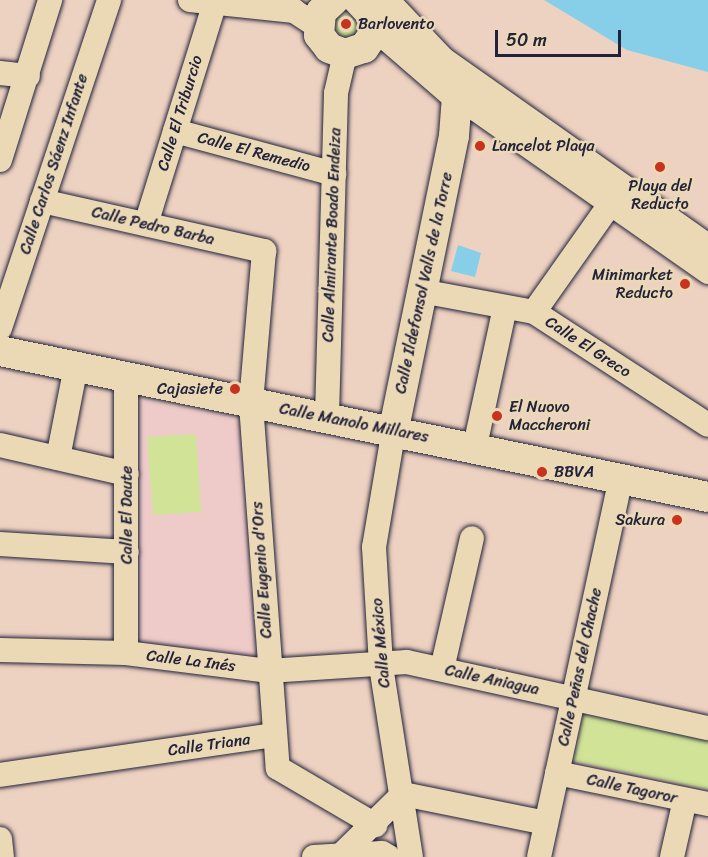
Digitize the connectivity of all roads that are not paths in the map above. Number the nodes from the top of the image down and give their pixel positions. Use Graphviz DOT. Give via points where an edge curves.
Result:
graph roads {
  1 [pos="50,0"];
  2 [pos="109,0"];
  3 [pos="190,0"];
  4 [pos="359,0"];
  5 [pos="215,3"];
  6 [pos="325,8"];
  7 [pos="381,13"];
  8 [pos="345,54"];
  9 [pos="0,73"];
  10 [pos="28,76"];
  11 [pos="457,96"];
  12 [pos="175,131"];
  13 [pos="0,160"];
  14 [pos="334,174"];
  15 [pos="42,201"];
  16 [pos="611,203"];
  17 [pos="146,224"];
  18 [pos="708,246"];
  19 [pos="264,251"];
  20 [pos="708,272"];
  21 [pos="421,291"];
  22 [pos="505,307"];
  23 [pos="534,312"];
  24 [pos="0,328"];
  25 [pos="0,351"];
  26 [pos="76,366"];
  27 [pos="126,378"];
  28 [pos="251,404"];
  29 [pos="327,416"];
  30 [pos="708,425"];
  31 [pos="394,429"];
  32 [pos="0,445"];
  33 [pos="475,446"];
  34 [pos="58,458"];
  35 [pos="127,474"];
  36 [pos="621,478"];
  37 [pos="708,497"];
  38 [pos="472,538"];
  39 [pos="0,544"];
  40 [pos="127,552"];
  41 [pos="0,650"];
  42 [pos="126,653"];
  43 [pos="381,666"];
  44 [pos="442,669"];
  45 [pos="268,671"];
  46 [pos="573,698"];
  47 [pos="707,721"];
  48 [pos="273,735"];
  49 [pos="557,773"];
  50 [pos="0,775"];
  51 [pos="403,794"];
  52 [pos="696,802"];
  53 [pos="546,823"];
  54 [pos="375,825"];
  55 [pos="0,839"];
  56 [pos="342,854"];
  57 [pos="2,857"];
  58 [pos="314,857"];
  59 [pos="389,857"];
  60 [pos="411,857"];
  61 [pos="539,857"];
  62 [pos="672,857"];
  1 -- 10 [label="street"];
  2 -- 15 [label="street, Calle Carlos Sáenz Infante"];
  3 -- 5 [label="street"];
  4 -- 7 [label="main road"];
  5 -- 6 [label="street" via="294,10"];
  5 -- 12 [label="street, Calle El Triburcio"];
  6 -- 8 [label="main road" via="323,42"];
  7 -- 8 [label="main road" via="363,48"];
  7 -- 11 [label="main road"];
  7 -- 18 [label="street"];
  8 -- 14 [label="street, Calle Almirante Boado Endeiza" via="336,93"];
  9 -- 10 [label="street"];
  10 -- 13 [label="street"];
  11 -- 16 [label="street"];
  11 -- 21 [label="main road, Calle Ildefonsol Valls de la Torre" via="454,136"];
  12 -- 14 [label="street, Calle El Remedio"];
  12 -- 17 [label="street, Calle El Triburcio"];
  14 -- 29 [label="street, Calle Almirante Boado Endeiza"];
  15 -- 17 [label="street, Calle Pedro Barba"];
  15 -- 24 [label="street, Calle Carlos Sáenz Infante"];
  16 -- 20 [label="street"];
  16 -- 23 [label="street"];
  17 -- 19 [label="street, Calle Pedro Barba"];
  19 -- 28 [label="street, Calle Eugenio d'Ors"];
  21 -- 22 [label="street, Calle El Greco"];
  21 -- 31 [label="main road, Calle Ildefonsol Valls de la Torre"];
  22 -- 23 [label="street, Calle El Greco"];
  22 -- 33 [label="street"];
  23 -- 30 [label="street, Calle El Greco"];
  25 -- 26 [label="main road, Calle Manolo Millares"];
  26 -- 27 [label="main road, Calle Manolo Millares"];
  26 -- 34 [label="street"];
  27 -- 28 [label="main road, Calle Manolo Millares"];
  27 -- 35 [label="street, Calle El Daute"];
  28 -- 29 [label="main road, Calle Manolo Millares"];
  28 -- 45 [label="street, Calle Eugenio d'Ors"];
  29 -- 31 [label="main road, Calle Manolo Millares"];
  31 -- 33 [label="main road, Calle Manolo Millares"];
  31 -- 43 [label="street, Calle México" via="374,547"];
  32 -- 34 [label="street"];
  33 -- 36 [label="main road, Calle Manolo Millares"];
  34 -- 35 [label="street"];
  35 -- 40 [label="street, Calle El Daute"];
  36 -- 37 [label="main road, Calle Manolo Millares"];
  36 -- 46 [label="street, Calle Peñas del Chache"];
  38 -- 44 [label="street"];
  39 -- 40 [label="street"];
  40 -- 42 [label="street, Calle El Daute"];
  41 -- 42 [label="street, Calle La Inés"];
  42 -- 45 [label="street, Calle La Inés"];
  43 -- 44 [label="street, Calle Aniagua" via="407,662"];
  43 -- 45 [label="street, Calle La Inés"];
  43 -- 51 [label="street, Calle México"];
  44 -- 46 [label="street, Calle Aniagua"];
  45 -- 48 [label="street, Calle Eugenio d'Ors"];
  46 -- 47 [label="street, Calle Aniagua"];
  46 -- 49 [label="street, Calle Peñas del Chache"];
  48 -- 50 [label="street, Calle Triana"];
  48 -- 54 [label="street, Calle Triana" via="278,768 285,775"];
  49 -- 52 [label="street, Calle Tagoror"];
  49 -- 53 [label="street, Calle Peñas del Chache"];
  51 -- 53 [label="street"];
  51 -- 54 [label="street"];
  51 -- 60 [label="street, Calle México"];
  52 -- 62 [label="street"];
  53 -- 61 [label="street, Calle Peñas del Chache"];
  54 -- 56 [label="street"];
  55 -- 57 [label="street"];
  56 -- 58 [label="street"];
  56 -- 59 [label="street" via="382,853"];
}
